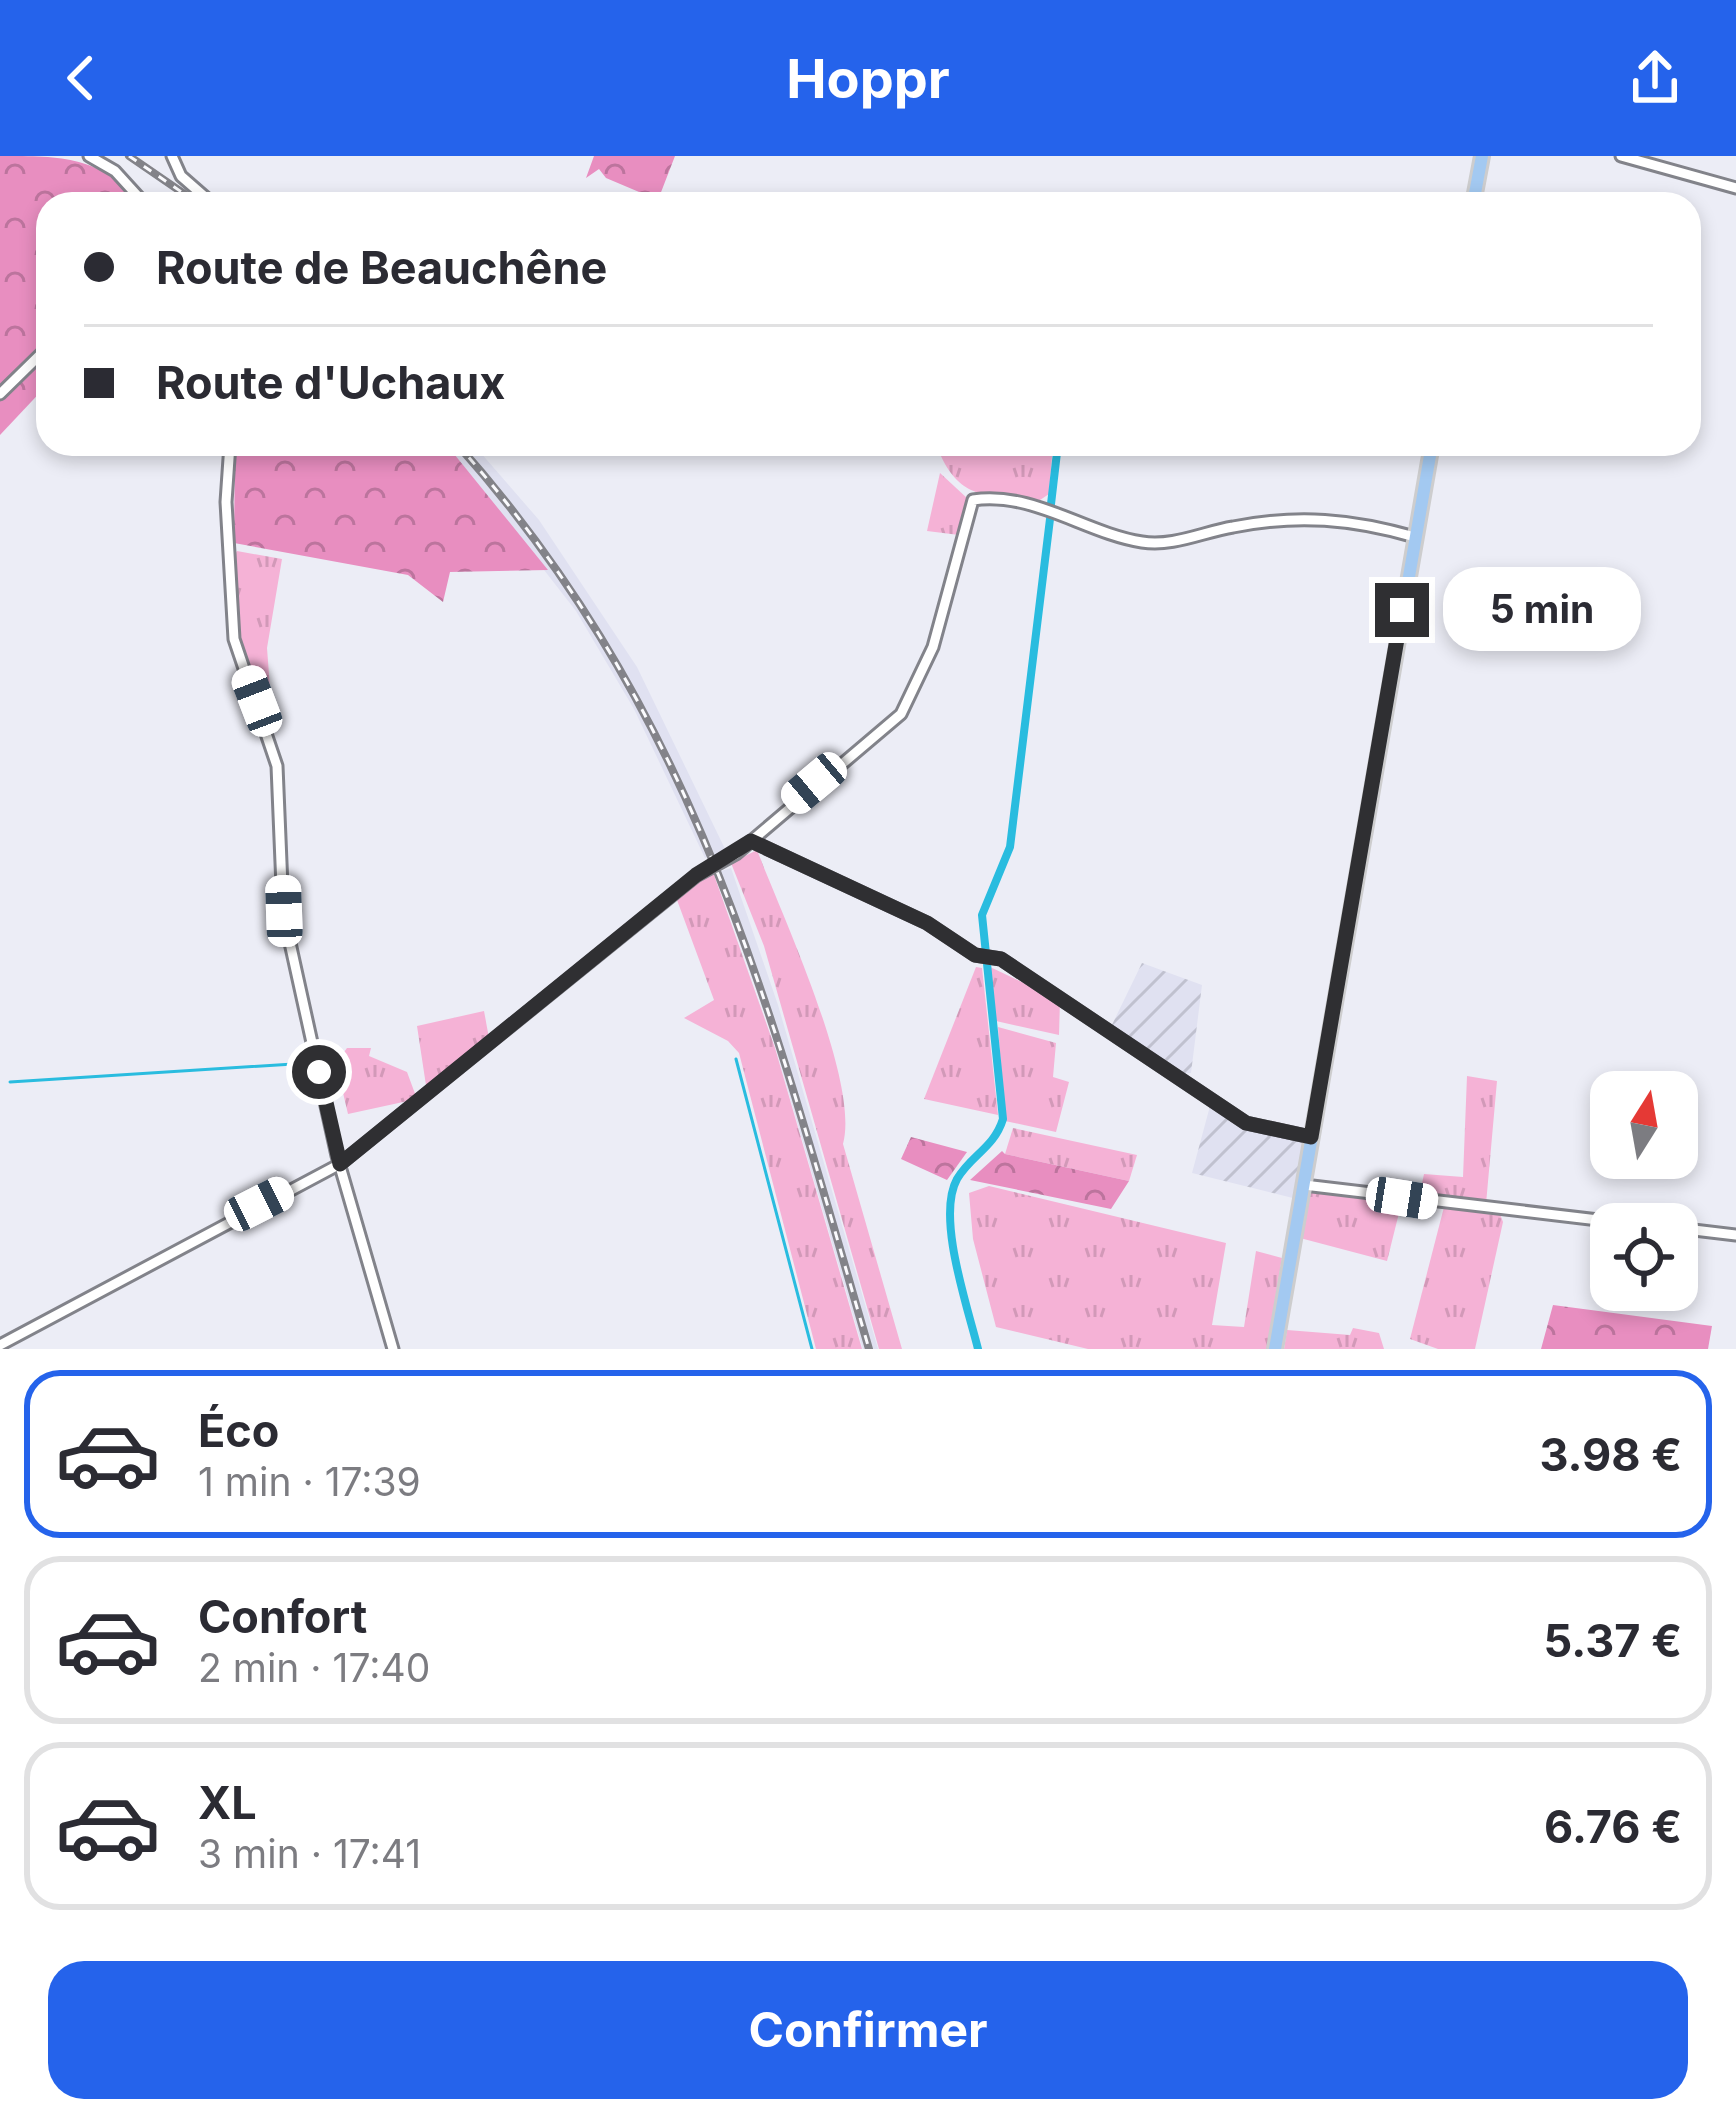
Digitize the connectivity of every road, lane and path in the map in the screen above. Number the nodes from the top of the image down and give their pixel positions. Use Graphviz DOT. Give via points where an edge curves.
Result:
graph roads {
  1 [pos="89,156"];
  2 [pos="172,156"];
  3 [pos="1482,156"];
  4 [pos="1621,156"];
  5 [pos="1736,188"];
  6 [pos="134,192"];
  7 [pos="199,192"];
  8 [pos="1475,192"];
  9 [pos="36,359"];
  10 [pos="0,394"];
  11 [pos="229,456"];
  12 [pos="1430,456"];
  13 [pos="1415,537"];
  14 [pos="751,841"];
  15 [pos="1311,1137"];
  16 [pos="340,1164"];
  17 [pos="1304,1185"];
  18 [pos="1590,1219"];
  19 [pos="1698,1230"];
  20 [pos="1736,1234"];
  21 [pos="0,1345"];
  22 [pos="393,1349"];
  23 [pos="1274,1349"];
  1 -- 6 [label="street"];
  2 -- 7 [label="street"];
  3 -- 8 [label="main road"];
  4 -- 5 [label="street"];
  9 -- 10 [label="street"];
  11 -- 16 [label="street" via="234,639 278,766 284,911"];
  12 -- 13 [label="main road"];
  13 -- 14 [label="street" via="1318,518 1148,543 1035,506 973,500 933,647 901,714"];
  13 -- 15 [label="main road"];
  14 -- 15 [label="street" via="1061,995 1246,1123"];
  14 -- 16 [label="street" via="696,875"];
  15 -- 17 [label="main road"];
  16 -- 21 [label="street"];
  16 -- 22 [label="street"];
  17 -- 18 [label="street"];
  17 -- 23 [label="main road"];
  19 -- 20 [label="street"];
}
